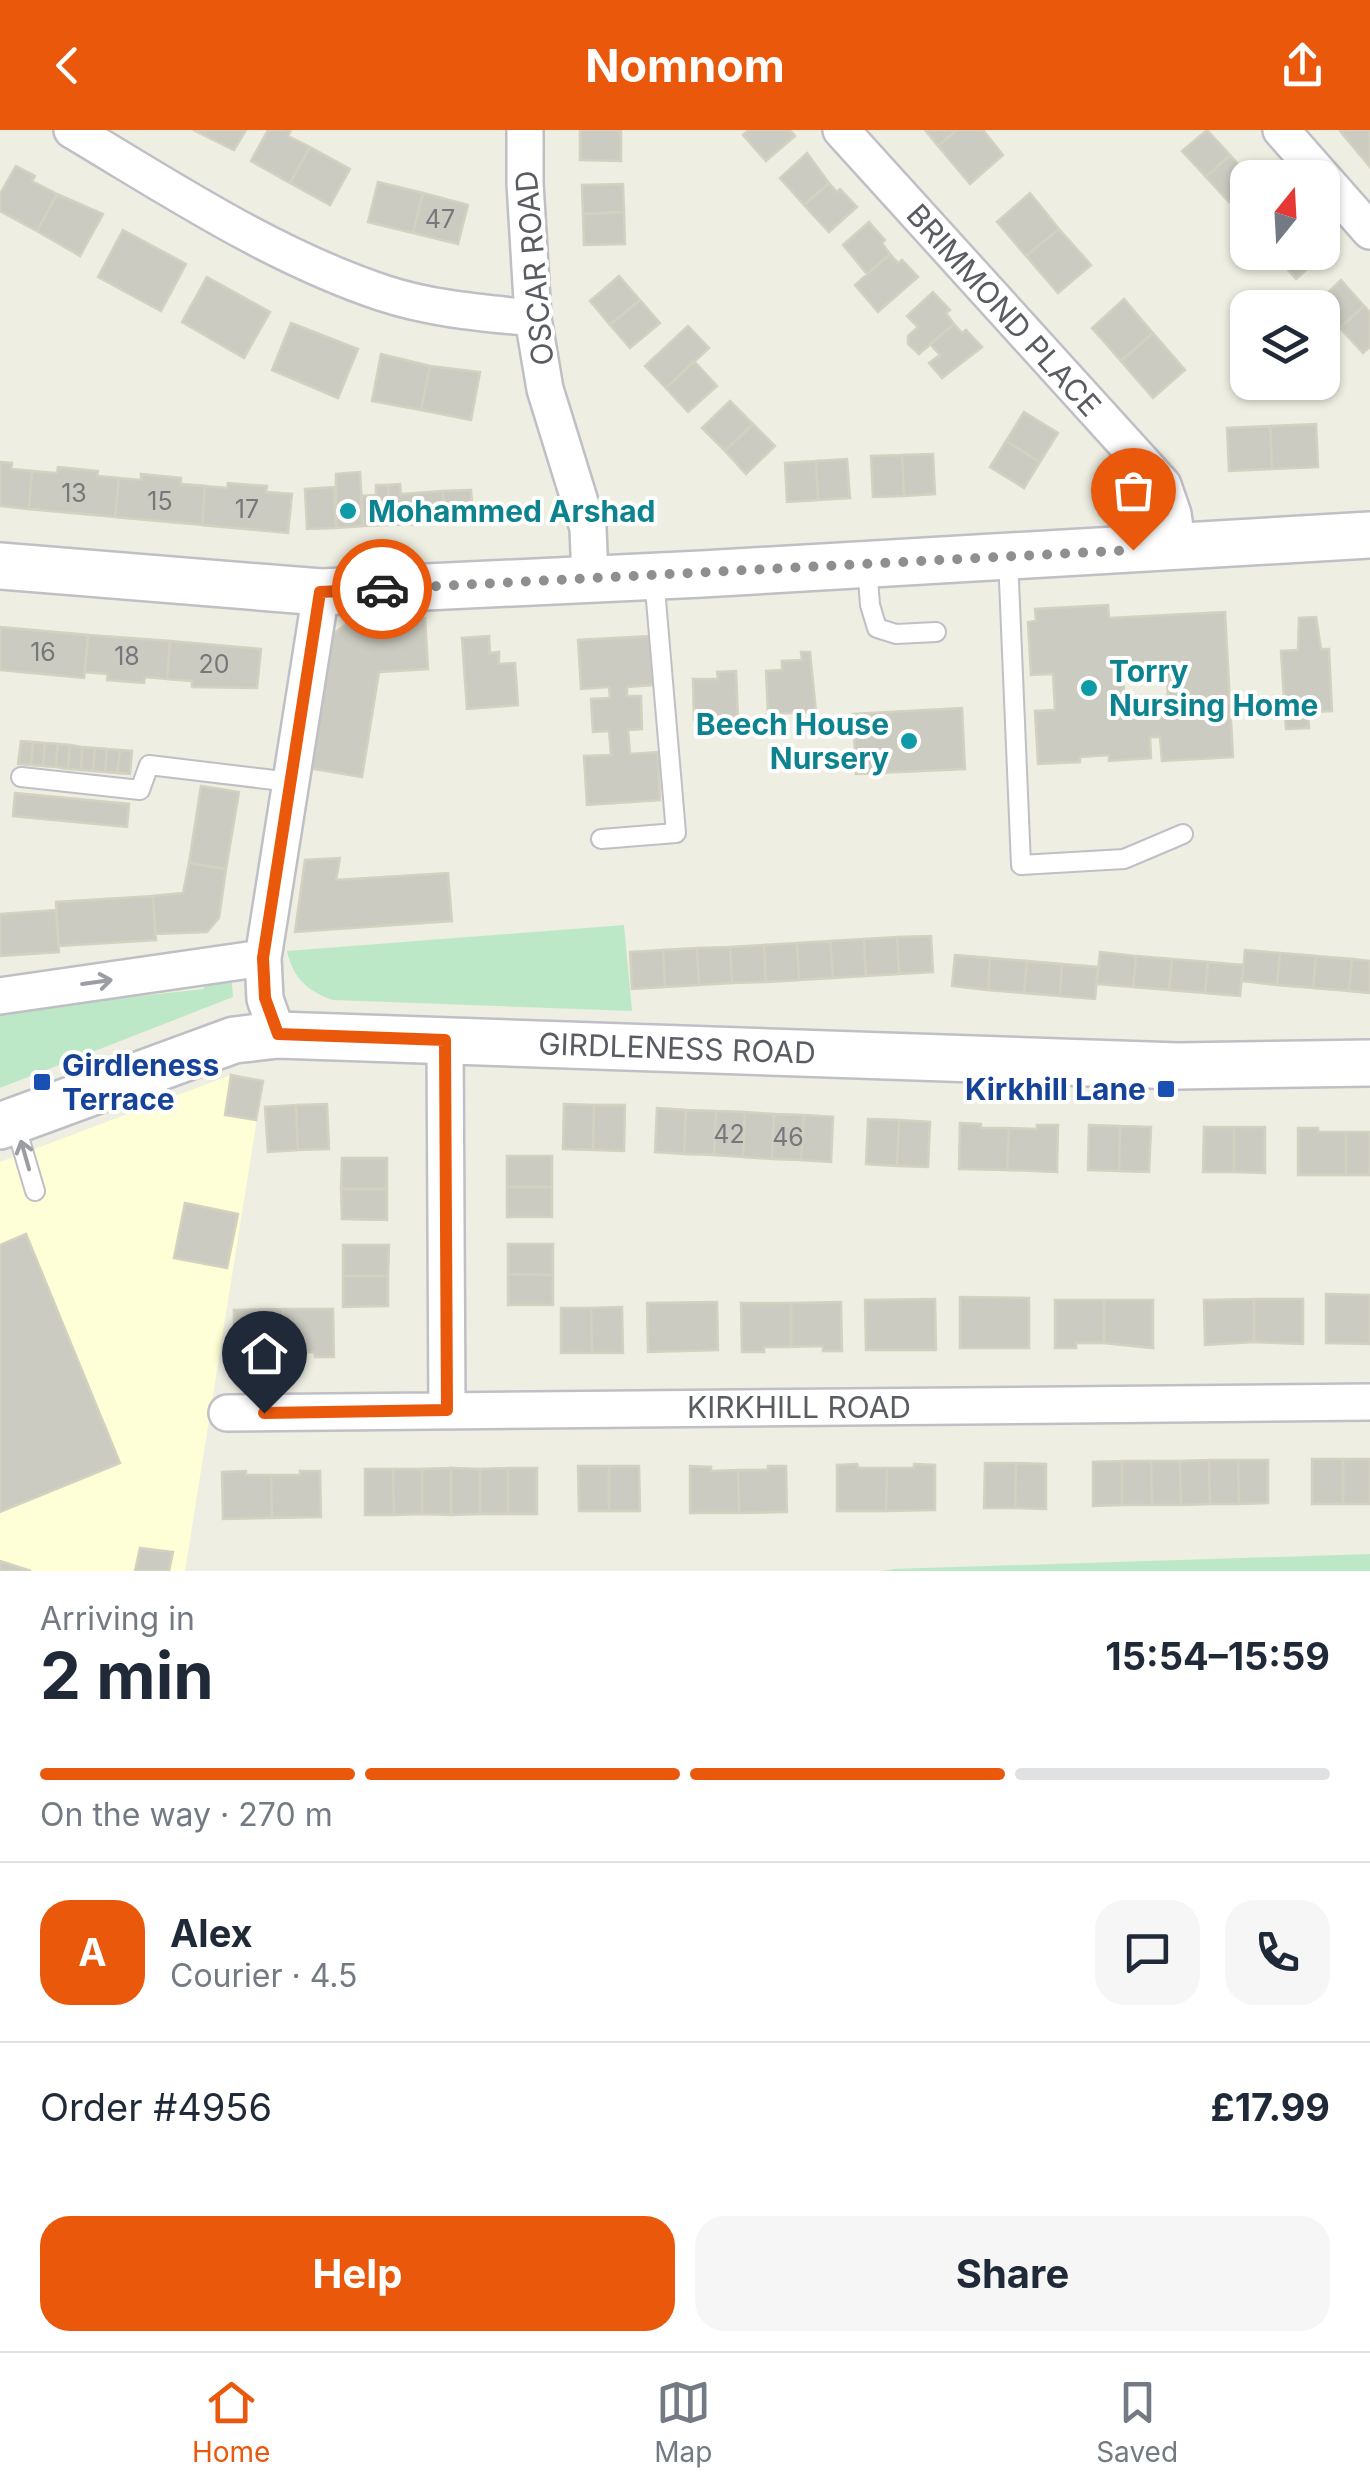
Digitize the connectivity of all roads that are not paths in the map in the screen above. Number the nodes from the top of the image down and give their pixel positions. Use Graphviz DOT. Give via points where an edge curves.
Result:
graph roads {
  1 [pos="72,130"];
  2 [pos="525,130"];
  3 [pos="841,130"];
  4 [pos="1281,130"];
  5 [pos="1370,232"];
  6 [pos="533,318"];
  7 [pos="1370,535"];
  8 [pos="1178,548"];
  9 [pos="1008,557"];
  10 [pos="867,564"];
  11 [pos="0,566"];
  12 [pos="654,577"];
  13 [pos="590,579"];
  14 [pos="320,592"];
  15 [pos="936,632"];
  16 [pos="21,777"];
  17 [pos="292,782"];
  18 [pos="1183,834"];
  19 [pos="601,839"];
  20 [pos="263,958"];
  21 [pos="0,996"];
  22 [pos="278,1034"];
  23 [pos="445,1040"];
  24 [pos="1370,1063"];
  25 [pos="7,1123"];
  26 [pos="35,1190"];
  27 [pos="1370,1402"];
  28 [pos="447,1410"];
  29 [pos="227,1413"];
  1 -- 6 [label="street" via="317,267 384,293 456,310"];
  2 -- 6 [label="street, OSCAR ROAD"];
  3 -- 8 [label="street, BRIMMOND PLACE" via="1162,485"];
  4 -- 5 [label="street"];
  6 -- 13 [label="street, OSCAR ROAD" via="546,389 588,528"];
  7 -- 8 [label="street"];
  8 -- 9 [label="street"];
  9 -- 10 [label="street"];
  9 -- 18 [label="lane" via="1021,865 1124,859"];
  10 -- 12 [label="street"];
  10 -- 15 [label="lane" via="877,628"];
  11 -- 14 [label="street"];
  12 -- 13 [label="street"];
  12 -- 19 [label="lane" via="676,833"];
  13 -- 14 [label="street"];
  14 -- 17 [label="street"];
  16 -- 17 [label="lane" via="140,790 149,765"];
  17 -- 20 [label="street"];
  21 -- 20 [label="street, one-way"];
  20 -- 22 [label="street" via="265,998"];
  22 -- 23 [label="street, GIRDLENESS ROAD"];
  22 -- 25 [label="street, GIRDLENESS ROAD" via="234,1040"];
  23 -- 24 [label="street, GIRDLENESS ROAD" via="1178,1066"];
  23 -- 28 [label="street"];
  26 -- 25 [label="lane, one-way"];
  27 -- 28 [label="street, KIRKHILL ROAD"];
  28 -- 29 [label="street, KIRKHILL ROAD"];
}
